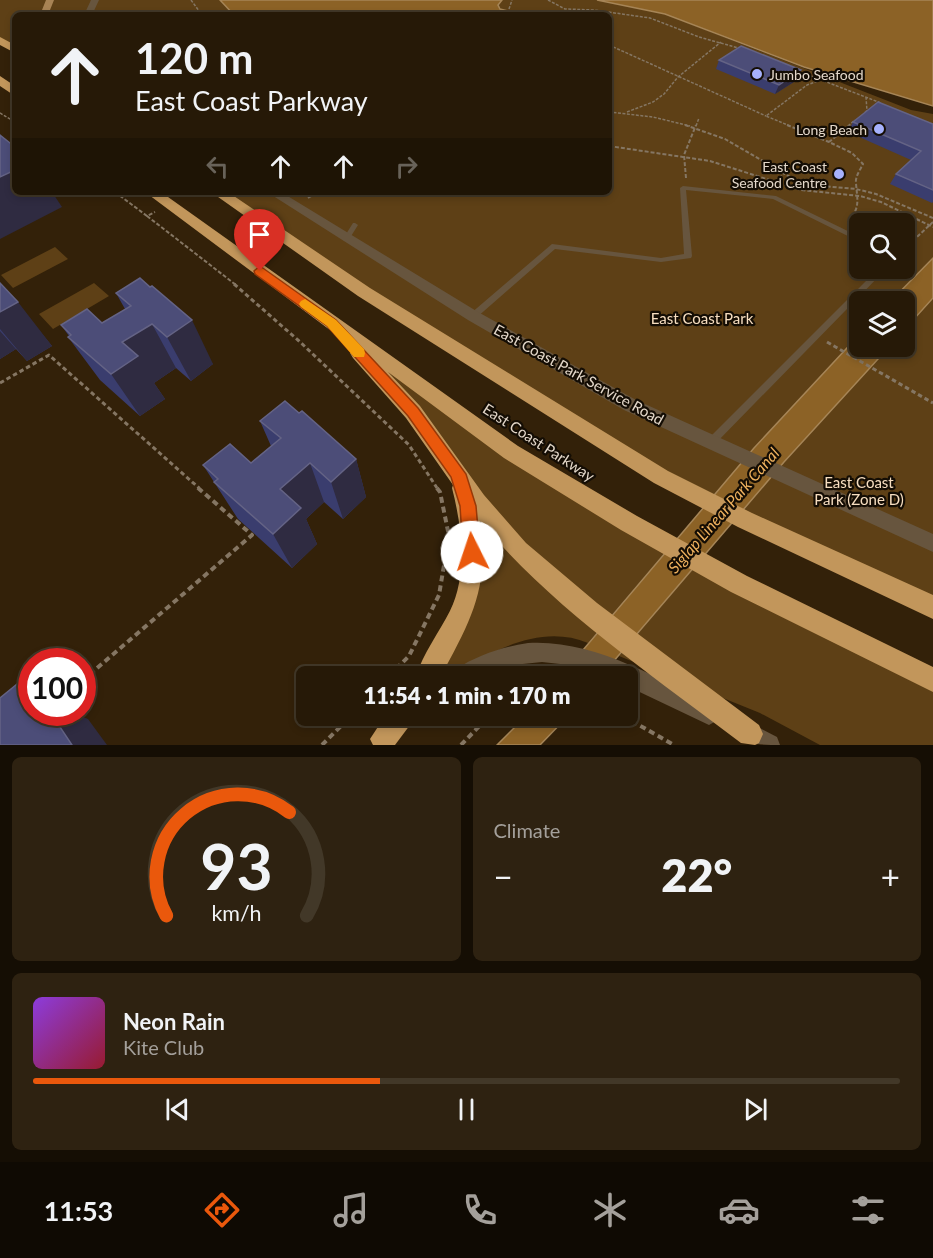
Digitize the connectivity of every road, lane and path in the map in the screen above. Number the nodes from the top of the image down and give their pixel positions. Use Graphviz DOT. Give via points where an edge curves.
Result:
graph roads {
  1 [pos="512,0"];
  2 [pos="548,0"];
  3 [pos="509,9"];
  4 [pos="594,10"];
  5 [pos="608,12"];
  6 [pos="612,13"];
  7 [pos="721,42"];
  8 [pos="612,46"];
  9 [pos="751,52"];
  10 [pos="795,70"];
  11 [pos="678,77"];
  12 [pos="0,80"];
  13 [pos="821,80"];
  14 [pos="12,91"];
  15 [pos="866,97"];
  16 [pos="885,105"];
  17 [pos="612,112"];
  18 [pos="625,112"];
  19 [pos="766,116"];
  20 [pos="699,117"];
  21 [pos="693,127"];
  22 [pos="829,142"];
  23 [pos="612,146"];
  24 [pos="684,158"];
  25 [pos="784,174"];
  26 [pos="773,183"];
  27 [pos="683,188"];
  28 [pos="857,189"];
  29 [pos="120,195"];
  30 [pos="156,195"];
  31 [pos="222,195"];
  32 [pos="238,195"];
  33 [pos="278,195"];
  34 [pos="860,196"];
  35 [pos="774,197"];
  36 [pos="155,212"];
  37 [pos="147,216"];
  38 [pos="933,220"];
  39 [pos="355,225"];
  40 [pos="931,226"];
  41 [pos="839,228"];
  42 [pos="849,234"];
  43 [pos="346,239"];
  44 [pos="915,240"];
  45 [pos="298,247"];
  46 [pos="873,279"];
  47 [pos="473,316"];
  48 [pos="331,323"];
  49 [pos="818,336"];
  50 [pos="0,383"];
  51 [pos="933,403"];
  52 [pos="711,442"];
  53 [pos="458,474"];
  54 [pos="933,543"];
  55 [pos="933,608"];
  56 [pos="399,666"];
  57 [pos="433,666"];
  58 [pos="479,666"];
  59 [pos="599,666"];
  60 [pos="96,669"];
  61 [pos="638,681"];
  62 [pos="933,681"];
  63 [pos="638,725"];
  64 [pos="341,726"];
  65 [pos="393,726"];
  66 [pos="399,726"];
  67 [pos="479,726"];
  68 [pos="760,739"];
  69 [pos="379,742"];
  70 [pos="322,745"];
  71 [pos="461,745"];
  72 [pos="674,745"];
  1 -- 3 [label="path"];
  2 -- 4 [label="path" via="565,9"];
  4 -- 5 [label="path"];
  6 -- 7 [label="path" via="651,18"];
  7 -- 9 [label="path"];
  7 -- 11 [label="path"];
  8 -- 11 [label="path"];
  10 -- 13 [label="path"];
  11 -- 18 [label="path" via="653,102"];
  11 -- 19 [label="path"];
  12 -- 14 [label="highway"];
  13 -- 15 [label="path"];
  13 -- 19 [label="path" via="807,85"];
  15 -- 16 [label="path"];
  15 -- 22 [label="path" via="867,111"];
  17 -- 18 [label="path"];
  18 -- 21 [label="path"];
  19 -- 22 [label="path"];
  20 -- 21 [label="path"];
  21 -- 24 [label="path"];
  21 -- 25 [label="path" via="724,138"];
  22 -- 28 [label="path" via="858,157 863,164 855,181"];
  23 -- 24 [label="path"];
  24 -- 26 [label="path" via="710,161"];
  24 -- 27 [label="path" via="688,175"];
  25 -- 26 [label="path"];
  25 -- 28 [label="path" via="806,184"];
  26 -- 34 [label="path"];
  26 -- 35 [label="path"];
  27 -- 35 [label="lane"];
  27 -- 47 [label="lane" via="688,256 661,260 554,246"];
  28 -- 34 [label="path"];
  28 -- 38 [label="path" via="882,195"];
  29 -- 37 [label="path"];
  30 -- 48 [label="highway, East Coast Parkway"];
  31 -- 45 [label="highway"];
  32 -- 45 [label="highway"];
  33 -- 43 [label="street, East Coast Park Service Road"];
  34 -- 40 [label="path"];
  34 -- 41 [label="path" via="855,215"];
  35 -- 41 [label="lane"];
  36 -- 37 [label="path"];
  37 -- 56 [label="path" via="300,341 409,445 440,492 449,536 439,595 409,656"];
  38 -- 40 [label="path"];
  39 -- 43 [label="lane"];
  40 -- 44 [label="path"];
  41 -- 42 [label="lane"];
  43 -- 47 [label="street, East Coast Park Service Road"];
  45 -- 55 [label="highway" via="661,477"];
  46 -- 49 [label="lane"];
  47 -- 52 [label="street, East Coast Park Service Road" via="630,405"];
  48 -- 53 [label="highway" via="413,412"];
  48 -- 62 [label="highway, East Coast Parkway" via="511,452 663,543"];
  49 -- 51 [label="path"];
  49 -- 52 [label="lane"];
  50 -- 60 [label="path" via="49,355 252,534"];
  52 -- 54 [label="street, East Coast Park Service Road"];
  53 -- 57 [label="highway" via="468,506 472,566 463,609"];
  53 -- 68 [label="highway" via="518,550 644,654"];
  58 -- 59 [label="street" via="520,655 567,654"];
  61 -- 68 [label="street"];
  63 -- 72 [label="path"];
  64 -- 70 [label="path"];
  65 -- 69 [label="highway"];
  66 -- 69 [label="street"];
  67 -- 71 [label="path"];
}
